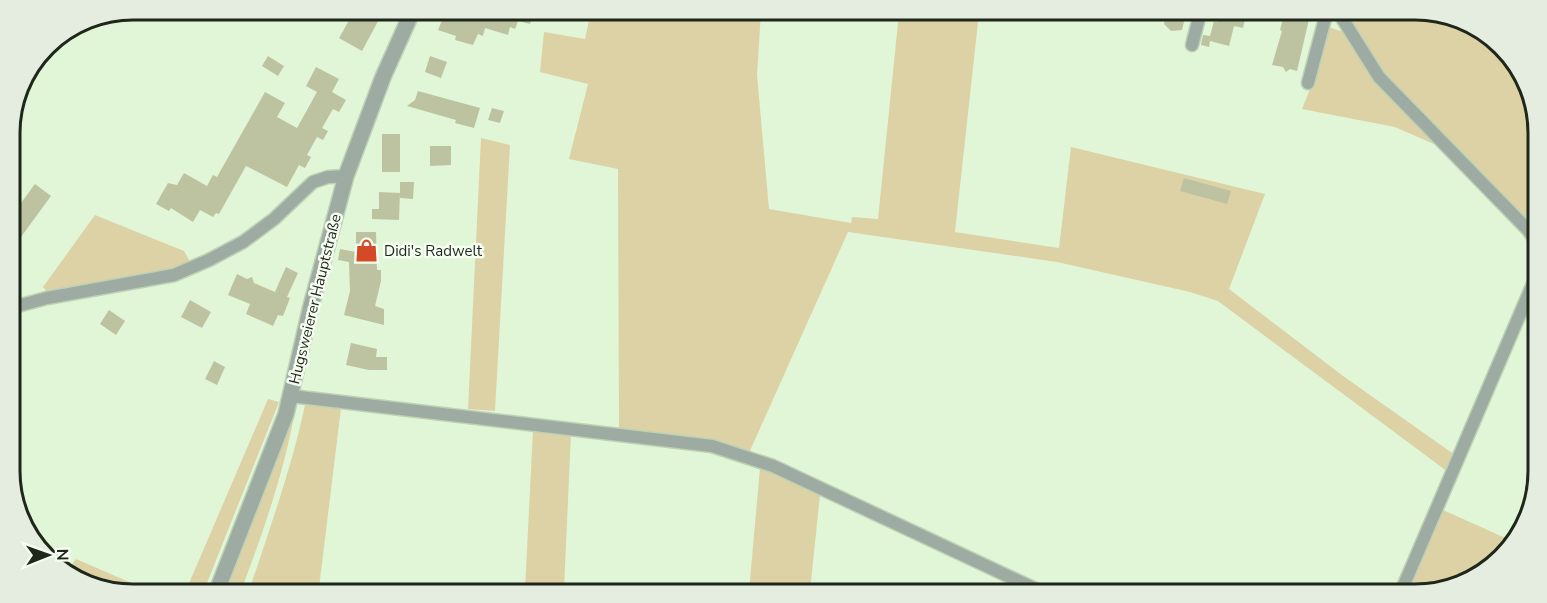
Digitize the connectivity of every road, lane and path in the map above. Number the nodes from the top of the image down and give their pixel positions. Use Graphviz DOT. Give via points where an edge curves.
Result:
graph roads {
  1 [pos="409,20"];
  2 [pos="1198,20"];
  3 [pos="1325,20"];
  4 [pos="1343,20"];
  5 [pos="1192,45"];
  6 [pos="1308,83"];
  7 [pos="346,176"];
  8 [pos="1528,230"];
  9 [pos="1528,295"];
  10 [pos="20,305"];
  11 [pos="291,396"];
  12 [pos="1023,583"];
  13 [pos="1405,583"];
  14 [pos="220,584"];
  1 -- 7 [label="street, Hugsweierer Hauptstraße"];
  2 -- 5 [label="street"];
  3 -- 6 [label="street"];
  4 -- 8 [label="street" via="1379,77"];
  7 -- 10 [label="street" via="313,182 243,242 174,275"];
  7 -- 11 [label="street, Hugsweierer Hauptstraße"];
  9 -- 13 [label="street"];
  11 -- 12 [label="street" via="712,446 773,466"];
  11 -- 14 [label="street, Hugsweierer Hauptstraße"];
}
